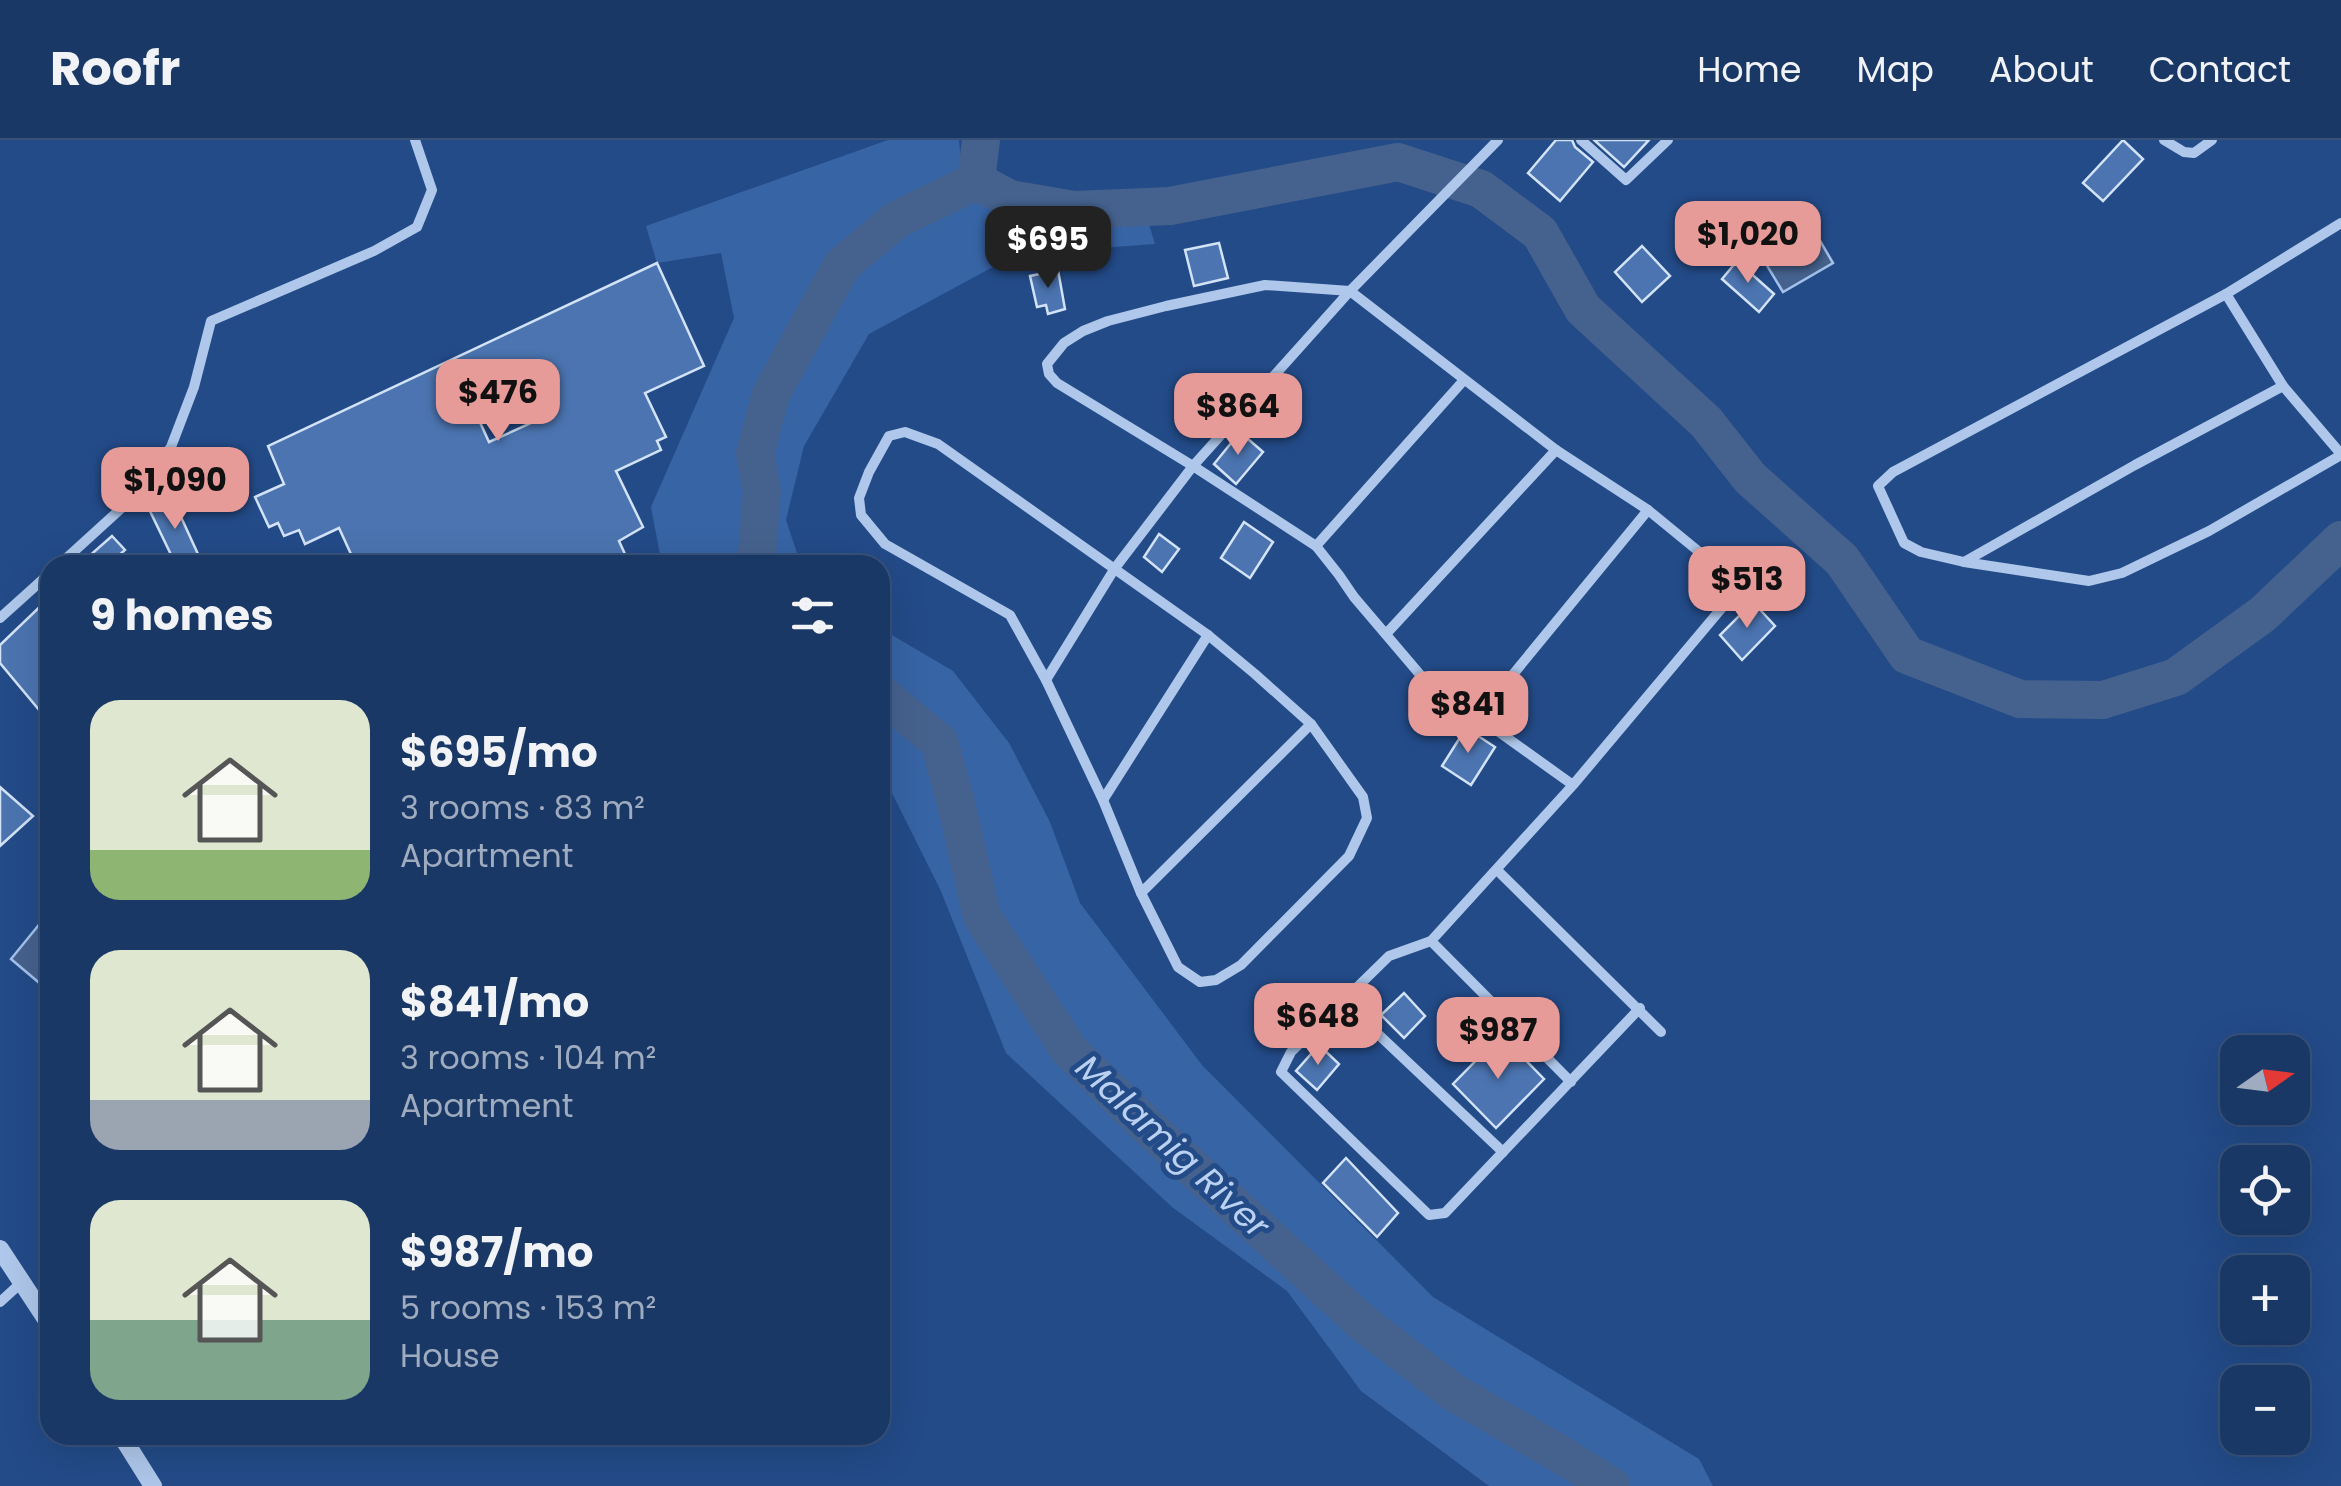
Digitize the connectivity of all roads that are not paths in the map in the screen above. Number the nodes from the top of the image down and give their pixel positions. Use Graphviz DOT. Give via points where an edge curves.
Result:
graph roads {
  1 [pos="415,140"];
  2 [pos="1498,140"];
  3 [pos="1582,140"];
  4 [pos="1668,140"];
  5 [pos="2164,140"];
  6 [pos="2212,140"];
  7 [pos="2341,223"];
  8 [pos="1350,291"];
  9 [pos="2226,294"];
  10 [pos="1464,380"];
  11 [pos="2282,386"];
  12 [pos="1556,450"];
  13 [pos="2341,454"];
  14 [pos="1193,466"];
  15 [pos="1648,510"];
  16 [pos="1316,546"];
  17 [pos="70,555"];
  18 [pos="1964,562"];
  19 [pos="1115,568"];
  20 [pos="40,582"];
  21 [pos="0,618"];
  22 [pos="1386,634"];
  23 [pos="1208,635"];
  24 [pos="1046,680"];
  25 [pos="1478,717"];
  26 [pos="1311,724"];
  27 [pos="1573,785"];
  28 [pos="1103,800"];
  29 [pos="1497,870"];
  30 [pos="1140,893"];
  31 [pos="1431,941"];
  32 [pos="1344,1002"];
  33 [pos="1640,1008"];
  34 [pos="1662,1032"];
  35 [pos="1570,1082"];
  36 [pos="1503,1152"];
  37 [pos="0,1249"];
  38 [pos="22,1282"];
  39 [pos="0,1302"];
  40 [pos="40,1310"];
  41 [pos="126,1445"];
  42 [pos="153,1486"];
  1 -- 17 [label="street" via="432,190 417,227 212,321 171,447 126,504"];
  2 -- 8 [label="street"];
  3 -- 4 [label="street" via="1626,180"];
  5 -- 6 [label="street" via="2194,153"];
  7 -- 9 [label="street"];
  8 -- 10 [label="street"];
  8 -- 14 [label="street"];
  8 -- 14 [label="street" via="1265,285 1166,306 1083,331 1047,364 1057,384"];
  9 -- 11 [label="street"];
  9 -- 18 [label="street" via="1878,486 1904,542"];
  10 -- 12 [label="street"];
  10 -- 16 [label="street"];
  11 -- 13 [label="street"];
  11 -- 18 [label="street"];
  12 -- 15 [label="street"];
  12 -- 22 [label="street"];
  13 -- 18 [label="street" via="2122,574 2089,580"];
  14 -- 16 [label="street"];
  14 -- 19 [label="street"];
  15 -- 25 [label="street"];
  15 -- 27 [label="street" via="1703,555 1731,597"];
  16 -- 22 [label="street"];
  19 -- 23 [label="street"];
  19 -- 24 [label="street"];
  19 -- 24 [label="street" via="938,444 905,432 889,436 858,498 862,515 885,544 1010,615"];
  20 -- 21 [label="street"];
  22 -- 25 [label="street" via="1434,692"];
  23 -- 26 [label="street"];
  23 -- 28 [label="street"];
  24 -- 28 [label="street"];
  25 -- 27 [label="street"];
  26 -- 30 [label="street"];
  26 -- 30 [label="street" via="1363,798 1367,818 1349,856 1242,964 1200,982 1178,968"];
  27 -- 29 [label="street"];
  28 -- 30 [label="street"];
  29 -- 31 [label="street"];
  29 -- 33 [label="street"];
  31 -- 32 [label="street" via="1389,956"];
  31 -- 35 [label="street"];
  32 -- 36 [label="street"];
  32 -- 36 [label="street" via="1290,1052 1281,1072 1429,1215 1446,1212"];
  33 -- 34 [label="street"];
  33 -- 35 [label="street"];
  35 -- 36 [label="street"];
  37 -- 38 [label="street"];
  38 -- 39 [label="street"];
  38 -- 40 [label="street"];
  41 -- 42 [label="street"];
}
